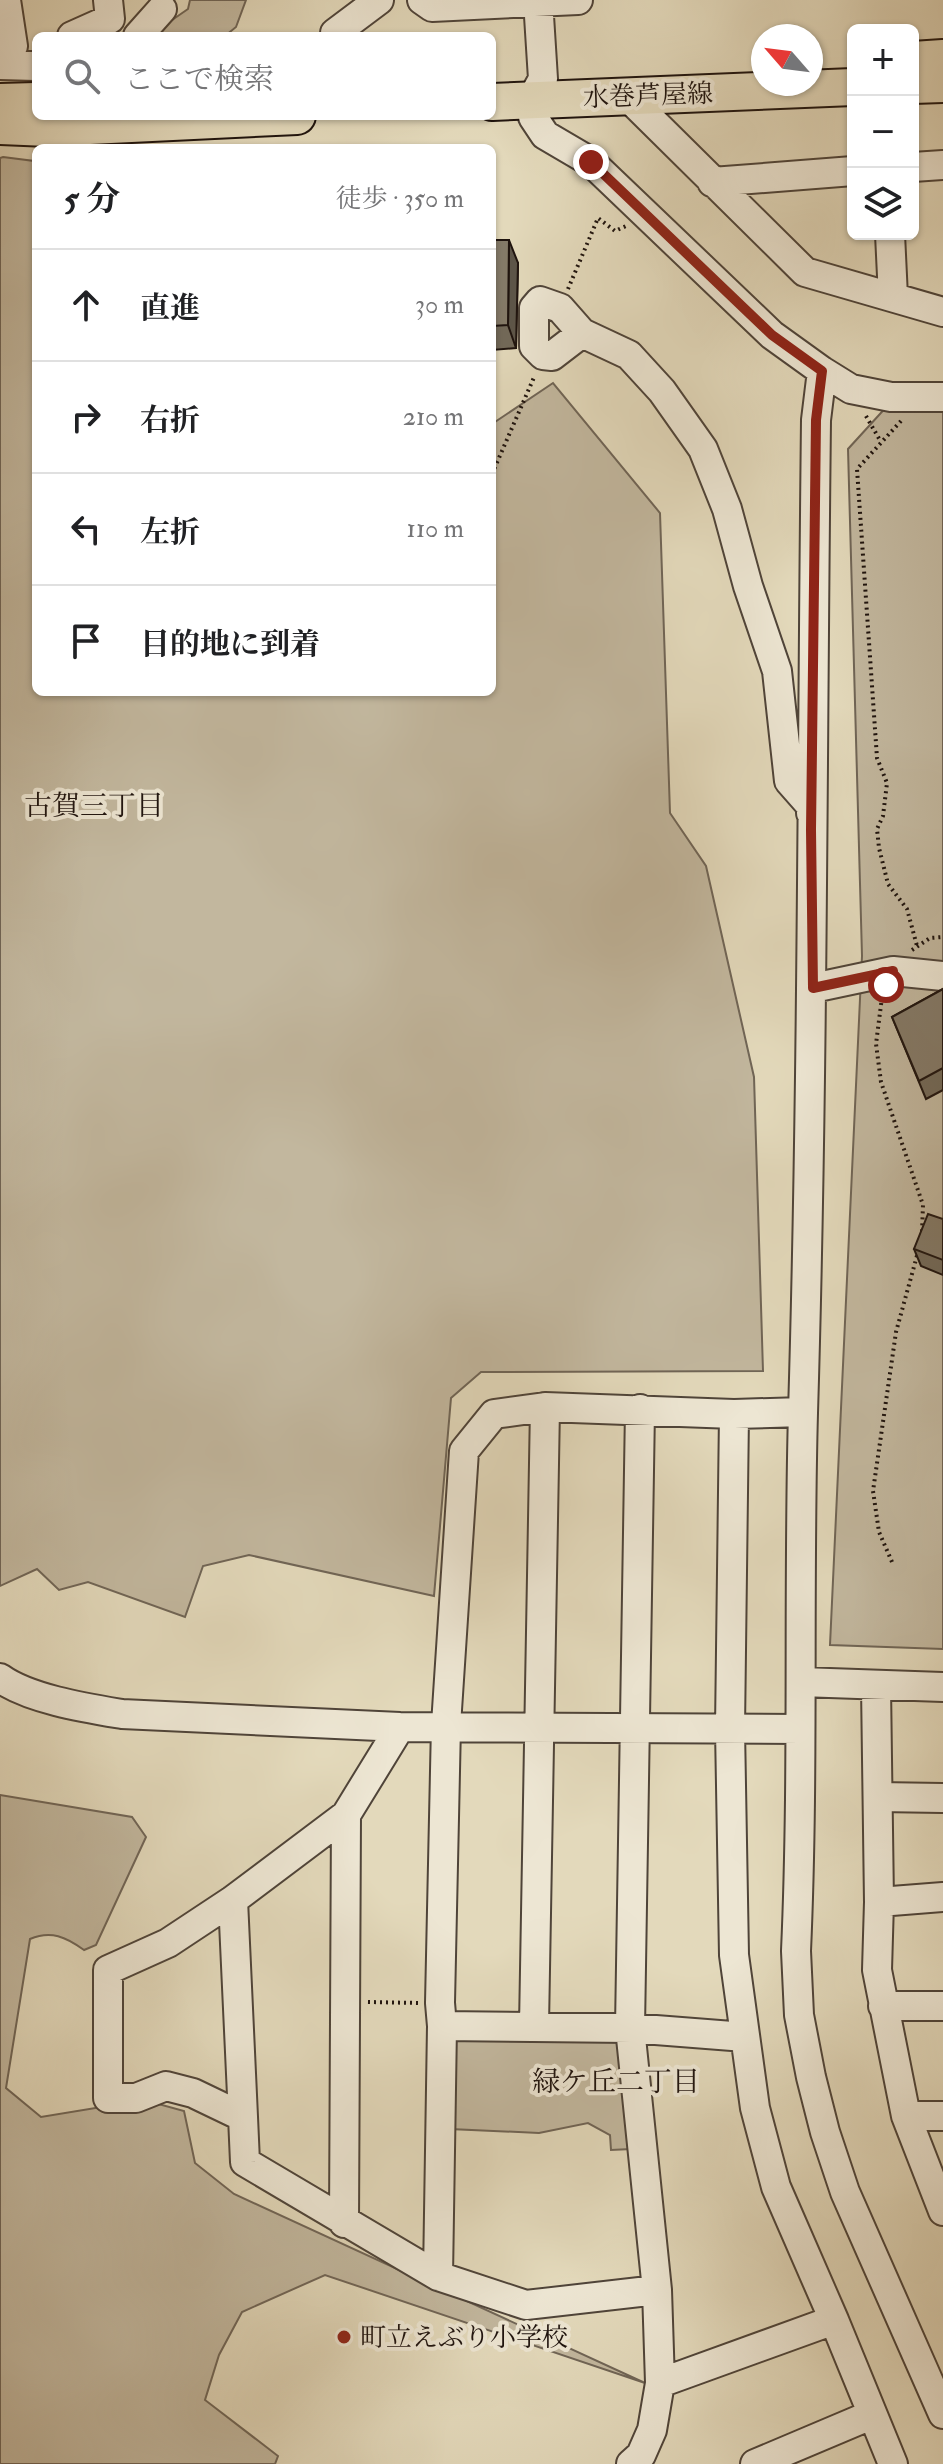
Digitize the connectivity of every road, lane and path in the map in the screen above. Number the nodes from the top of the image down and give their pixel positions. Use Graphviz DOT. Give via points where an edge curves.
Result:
graph roads {
  1 [pos="6,0"];
  2 [pos="108,0"];
  3 [pos="379,0"];
  4 [pos="422,0"];
  5 [pos="578,0"];
  6 [pos="538,1"];
  7 [pos="162,9"];
  8 [pos="81,32"];
  9 [pos="142,32"];
  10 [pos="336,32"];
  11 [pos="17,55"];
  12 [pos="943,58"];
  13 [pos="919,60"];
  14 [pos="847,63"];
  15 [pos="823,64"];
  16 [pos="751,69"];
  17 [pos="496,82"];
  18 [pos="943,84"];
  19 [pos="919,85"];
  20 [pos="847,87"];
  21 [pos="538,89"];
  22 [pos="628,97"];
  23 [pos="32,101"];
  24 [pos="496,101"];
  25 [pos="0,102"];
  26 [pos="214,120"];
  27 [pos="0,126"];
  28 [pos="943,165"];
  29 [pos="919,167"];
  30 [pos="847,171"];
  31 [pos="712,182"];
  32 [pos="632,223"];
  33 [pos="890,240"];
  34 [pos="893,297"];
  35 [pos="560,308"];
  36 [pos="943,312"];
  37 [pos="582,333"];
  38 [pos="543,355"];
  39 [pos="822,371"];
  40 [pos="943,397"];
  41 [pos="861,407"];
  42 [pos="914,421"];
  43 [pos="881,442"];
  44 [pos="496,465"];
  45 [pos="811,830"];
  46 [pos="943,937"];
  47 [pos="917,946"];
  48 [pos="893,972"];
  49 [pos="943,976"];
  50 [pos="813,988"];
  51 [pos="922,1235"];
  52 [pos="918,1249"];
  53 [pos="545,1407"];
  54 [pos="640,1409"];
  55 [pos="803,1412"];
  56 [pos="734,1414"];
  57 [pos="892,1562"];
  58 [pos="0,1678"];
  59 [pos="801,1682"];
  60 [pos="876,1686"];
  61 [pos="943,1687"];
  62 [pos="446,1725"];
  63 [pos="634,1726"];
  64 [pos="400,1727"];
  65 [pos="539,1728"];
  66 [pos="730,1729"];
  67 [pos="800,1729"];
  68 [pos="878,1797"];
  69 [pos="943,1798"];
  70 [pos="346,1815"];
  71 [pos="943,1897"];
  72 [pos="233,1900"];
  73 [pos="879,1902"];
  74 [pos="346,2002"];
  75 [pos="883,2006"];
  76 [pos="943,2006"];
  77 [pos="441,2014"];
  78 [pos="534,2026"];
  79 [pos="630,2028"];
  80 [pos="745,2037"];
  81 [pos="906,2116"];
  82 [pos="943,2116"];
  83 [pos="243,2117"];
  84 [pos="943,2211"];
  85 [pos="344,2223"];
  86 [pos="438,2276"];
  87 [pos="657,2290"];
  88 [pos="834,2320"];
  89 [pos="660,2383"];
  90 [pos="943,2414"];
  91 [pos="871,2415"];
  92 [pos="631,2464"];
  93 [pos="755,2464"];
  94 [pos="893,2464"];
  1 -- 11 [label="street"];
  2 -- 8 [label="street" via="110,19"];
  3 -- 10 [label="street"];
  4 -- 6 [label="street" via="432,7"];
  5 -- 6 [label="street"];
  6 -- 21 [label="street"];
  7 -- 9 [label="street"];
  12 -- 13 [label="main road"];
  14 -- 15 [label="main road"];
  16 -- 21 [label="main road, 水巻芦屋線"];
  17 -- 21 [label="main road, 水巻芦屋線"];
  18 -- 19 [label="main road"];
  20 -- 22 [label="main road, 水巻芦屋線"];
  21 -- 22 [label="main road, 水巻芦屋線"];
  21 -- 24 [label="main road, 水巻芦屋線"];
  21 -- 39 [label="street" via="533,117 545,135 591,162 772,335"];
  22 -- 31 [label="street"];
  23 -- 25 [label="main road"];
  26 -- 27 [label="main road"];
  28 -- 29 [label="street"];
  30 -- 31 [label="street"];
  31 -- 34 [label="street" via="805,272"];
  32 -- 35 [label="path" via="615,231 598,218"];
  33 -- 34 [label="street"];
  34 -- 36 [label="street"];
  35 -- 37 [label="street"];
  35 -- 38 [label="street" via="540,301 534,308 534,346"];
  37 -- 38 [label="street" via="552,356"];
  37 -- 45 [label="street" via="629,355 703,449 777,671 789,781 811,806"];
  38 -- 44 [label="path"];
  39 -- 40 [label="street" via="851,389 891,397"];
  39 -- 45 [label="street" via="816,420"];
  41 -- 43 [label="path"];
  42 -- 43 [label="path" via="900,421"];
  43 -- 47 [label="path" via="857,469 877,758 887,783 877,829 888,884 907,909"];
  45 -- 50 [label="street"];
  46 -- 47 [label="path"];
  47 -- 48 [label="path"];
  48 -- 49 [label="street"];
  48 -- 50 [label="street"];
  48 -- 51 [label="path" via="879,1005 876,1044 891,1117 923,1205"];
  50 -- 55 [label="street"];
  52 -- 57 [label="path" via="896,1332 873,1491 879,1532"];
  53 -- 54 [label="street"];
  53 -- 62 [label="street" via="494,1414 464,1451"];
  53 -- 65 [label="street"];
  54 -- 56 [label="street"];
  54 -- 63 [label="street"];
  55 -- 56 [label="street"];
  55 -- 59 [label="street"];
  56 -- 66 [label="street"];
  58 -- 64 [label="street" via="44,1697 122,1714"];
  59 -- 60 [label="street"];
  59 -- 67 [label="street"];
  60 -- 61 [label="street"];
  60 -- 68 [label="street"];
  62 -- 64 [label="street"];
  62 -- 65 [label="street"];
  62 -- 77 [label="street"];
  63 -- 65 [label="street"];
  63 -- 66 [label="street"];
  63 -- 79 [label="street"];
  64 -- 70 [label="street"];
  65 -- 78 [label="street"];
  66 -- 67 [label="street"];
  66 -- 80 [label="street" via="734,1955"];
  67 -- 90 [label="street" via="796,1951 799,2015 811,2077 845,2192"];
  68 -- 69 [label="street"];
  68 -- 73 [label="street"];
  70 -- 72 [label="street"];
  70 -- 74 [label="street"];
  71 -- 73 [label="street"];
  72 -- 83 [label="street"];
  72 -- 83 [label="street" via="168,1943 108,1970 108,2098 136,2098 166,2086"];
  73 -- 75 [label="street" via="877,1970"];
  74 -- 77 [label="path"];
  74 -- 85 [label="street"];
  75 -- 76 [label="street"];
  75 -- 81 [label="street"];
  77 -- 78 [label="street"];
  77 -- 86 [label="street"];
  78 -- 79 [label="street"];
  79 -- 80 [label="street"];
  79 -- 87 [label="street"];
  80 -- 88 [label="street" via="755,2108 776,2187"];
  81 -- 82 [label="street"];
  81 -- 84 [label="street"];
  83 -- 85 [label="street" via="245,2162"];
  85 -- 86 [label="street"];
  86 -- 87 [label="street" via="526,2305"];
  87 -- 89 [label="street"];
  88 -- 89 [label="street"];
  88 -- 91 [label="street"];
  89 -- 92 [label="street" via="652,2430"];
  91 -- 93 [label="street"];
  91 -- 94 [label="street"];
}
